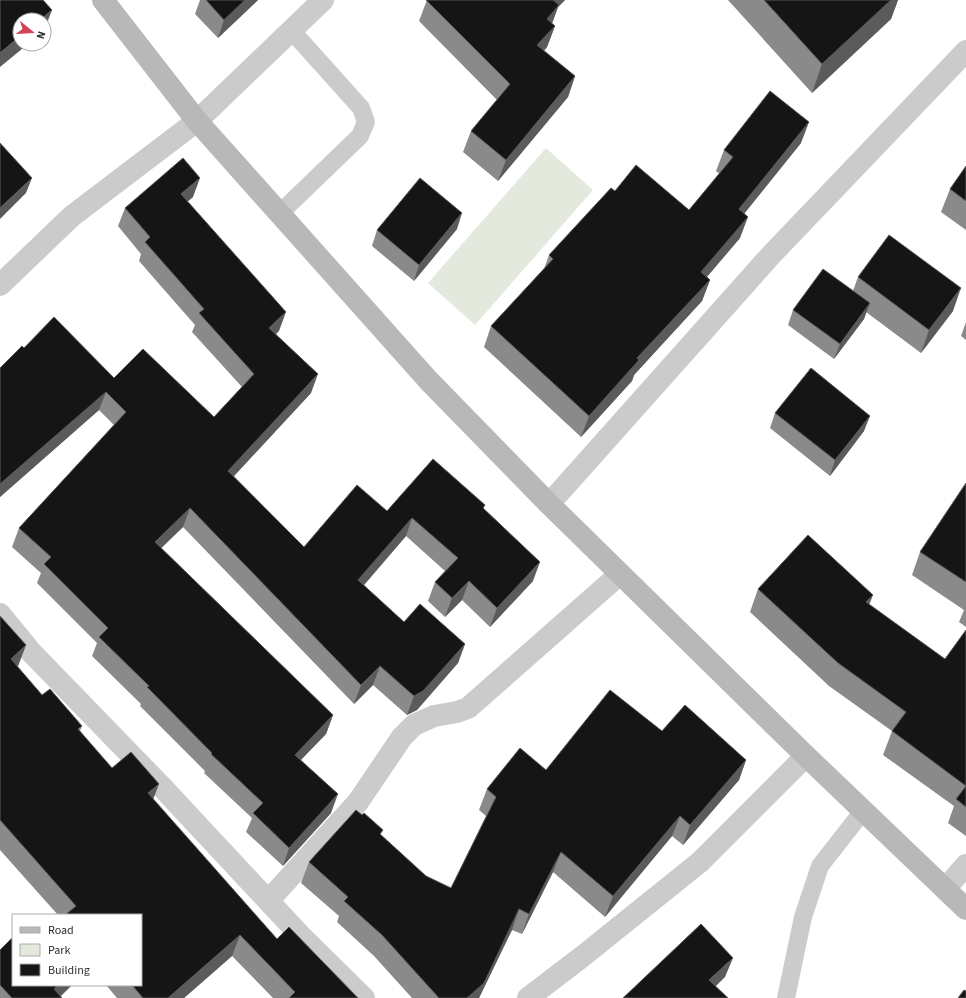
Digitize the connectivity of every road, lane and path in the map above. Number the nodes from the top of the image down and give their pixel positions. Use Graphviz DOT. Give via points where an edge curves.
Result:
graph roads {
  1 [pos="103,0"];
  2 [pos="323,0"];
  3 [pos="291,30"];
  4 [pos="966,51"];
  5 [pos="197,121"];
  6 [pos="279,214"];
  7 [pos="0,285"];
  8 [pos="549,504"];
  9 [pos="620,574"];
  10 [pos="0,614"];
  11 [pos="806,756"];
  12 [pos="863,811"];
  13 [pos="966,865"];
  14 [pos="944,889"];
  15 [pos="269,900"];
  16 [pos="966,909"];
  17 [pos="364,998"];
  18 [pos="528,998"];
  19 [pos="786,998"];
  1 -- 5 [label="main road"];
  2 -- 3 [label="street"];
  3 -- 5 [label="street"];
  3 -- 6 [label="lane" via="361,108 366,122 360,136"];
  4 -- 8 [label="street" via="771,255"];
  5 -- 6 [label="main road"];
  5 -- 7 [label="street" via="72,216"];
  6 -- 8 [label="main road" via="429,381"];
  8 -- 9 [label="main road"];
  9 -- 11 [label="main road"];
  9 -- 15 [label="street" via="468,708 434,716 414,725 402,737 358,802"];
  10 -- 15 [label="street" via="31,652"];
  11 -- 12 [label="main road"];
  11 -- 18 [label="street" via="700,862"];
  12 -- 14 [label="main road"];
  12 -- 19 [label="lane" via="820,866 803,917"];
  13 -- 14 [label="street"];
  14 -- 16 [label="main road"];
  15 -- 17 [label="street" via="300,935"];
}
